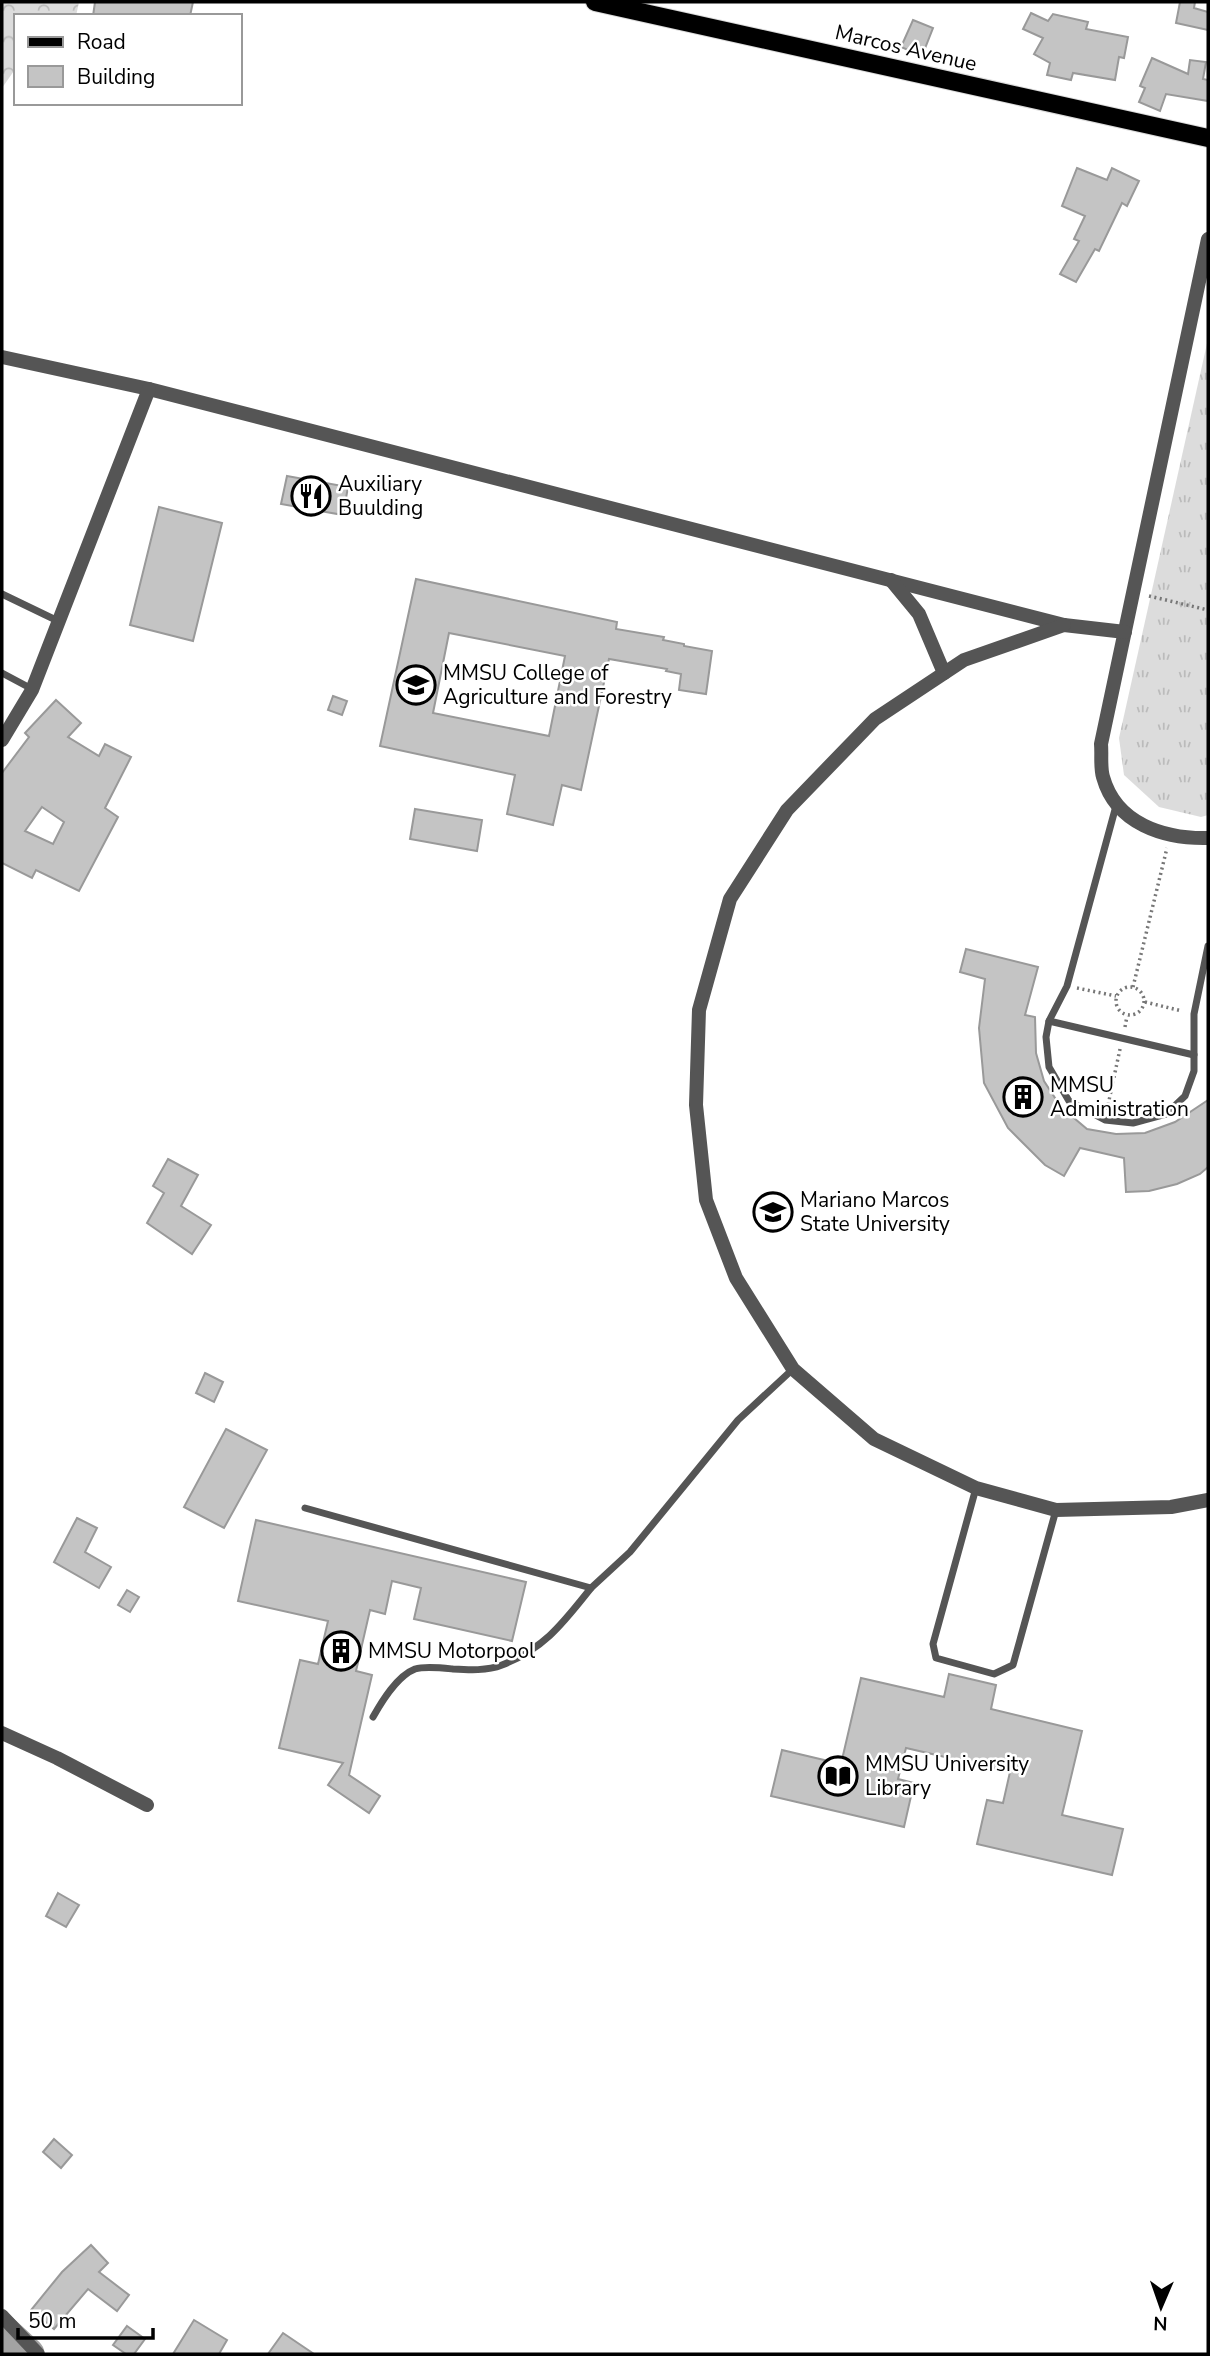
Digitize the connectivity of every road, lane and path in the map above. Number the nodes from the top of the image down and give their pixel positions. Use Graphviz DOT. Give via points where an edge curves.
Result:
graph roads {
  1 [pos="594,2"];
  2 [pos="1208,138"];
  3 [pos="1208,239"];
  4 [pos="2,357"];
  5 [pos="149,389"];
  6 [pos="891,580"];
  7 [pos="1133,592"];
  8 [pos="2,594"];
  9 [pos="1208,610"];
  10 [pos="58,621"];
  11 [pos="1064,625"];
  12 [pos="1125,632"];
  13 [pos="2,673"];
  14 [pos="944,673"];
  15 [pos="32,690"];
  16 [pos="2,740"];
  17 [pos="1116,805"];
  18 [pos="1170,836"];
  19 [pos="1208,838"];
  20 [pos="1208,946"];
  21 [pos="1067,986"];
  22 [pos="1133,987"];
  23 [pos="1116,996"];
  24 [pos="1145,1002"];
  25 [pos="1194,1014"];
  26 [pos="1127,1016"];
  27 [pos="1049,1021"];
  28 [pos="1122,1038"];
  29 [pos="1195,1055"];
  30 [pos="1105,1120"];
  31 [pos="793,1370"];
  32 [pos="976,1488"];
  33 [pos="1208,1500"];
  34 [pos="305,1508"];
  35 [pos="1055,1510"];
  36 [pos="591,1588"];
  37 [pos="373,1717"];
  38 [pos="2,1733"];
  39 [pos="147,1805"];
  40 [pos="2,2316"];
  41 [pos="37,2354"];
  1 -- 2 [label="main road, Marcos Avenue"];
  3 -- 7 [label="street"];
  4 -- 5 [label="street"];
  5 -- 6 [label="street"];
  5 -- 10 [label="street"];
  6 -- 11 [label="street"];
  6 -- 14 [label="street" via="919,614"];
  7 -- 9 [label="path"];
  7 -- 12 [label="street"];
  8 -- 10 [label="lane"];
  10 -- 15 [label="street"];
  11 -- 12 [label="street"];
  11 -- 14 [label="street" via="964,660"];
  12 -- 17 [label="street" via="1101,744 1103,776"];
  13 -- 15 [label="lane"];
  14 -- 31 [label="street" via="875,719 787,810 730,899 699,1010 696,1105 706,1200 736,1278"];
  15 -- 16 [label="street"];
  17 -- 18 [label="street" via="1145,827"];
  17 -- 21 [label="lane"];
  18 -- 19 [label="street"];
  18 -- 22 [label="path"];
  20 -- 25 [label="lane"];
  21 -- 23 [label="path"];
  21 -- 27 [label="lane"];
  22 -- 23 [label="path" via="1123,988"];
  22 -- 24 [label="path" via="1142,992"];
  23 -- 26 [label="path" via="1117,1008"];
  24 -- 25 [label="path"];
  24 -- 26 [label="path" via="1139,1013"];
  25 -- 29 [label="lane"];
  26 -- 28 [label="path"];
  27 -- 28 [label="lane"];
  27 -- 30 [label="lane" via="1049,1067 1069,1101"];
  28 -- 29 [label="lane"];
  28 -- 30 [label="path"];
  29 -- 30 [label="lane" via="1185,1096 1166,1114 1133,1123"];
  31 -- 32 [label="street" via="874,1439"];
  31 -- 36 [label="lane" via="738,1420 630,1552"];
  32 -- 35 [label="street"];
  32 -- 35 [label="lane" via="933,1644 936,1658 994,1674 1013,1665"];
  33 -- 35 [label="street" via="1171,1507"];
  34 -- 36 [label="lane"];
  36 -- 37 [label="lane" via="554,1634 525,1654 499,1666 471,1670 415,1669 387,1692"];
  38 -- 39 [label="street"];
  40 -- 41 [label="street"];
}
